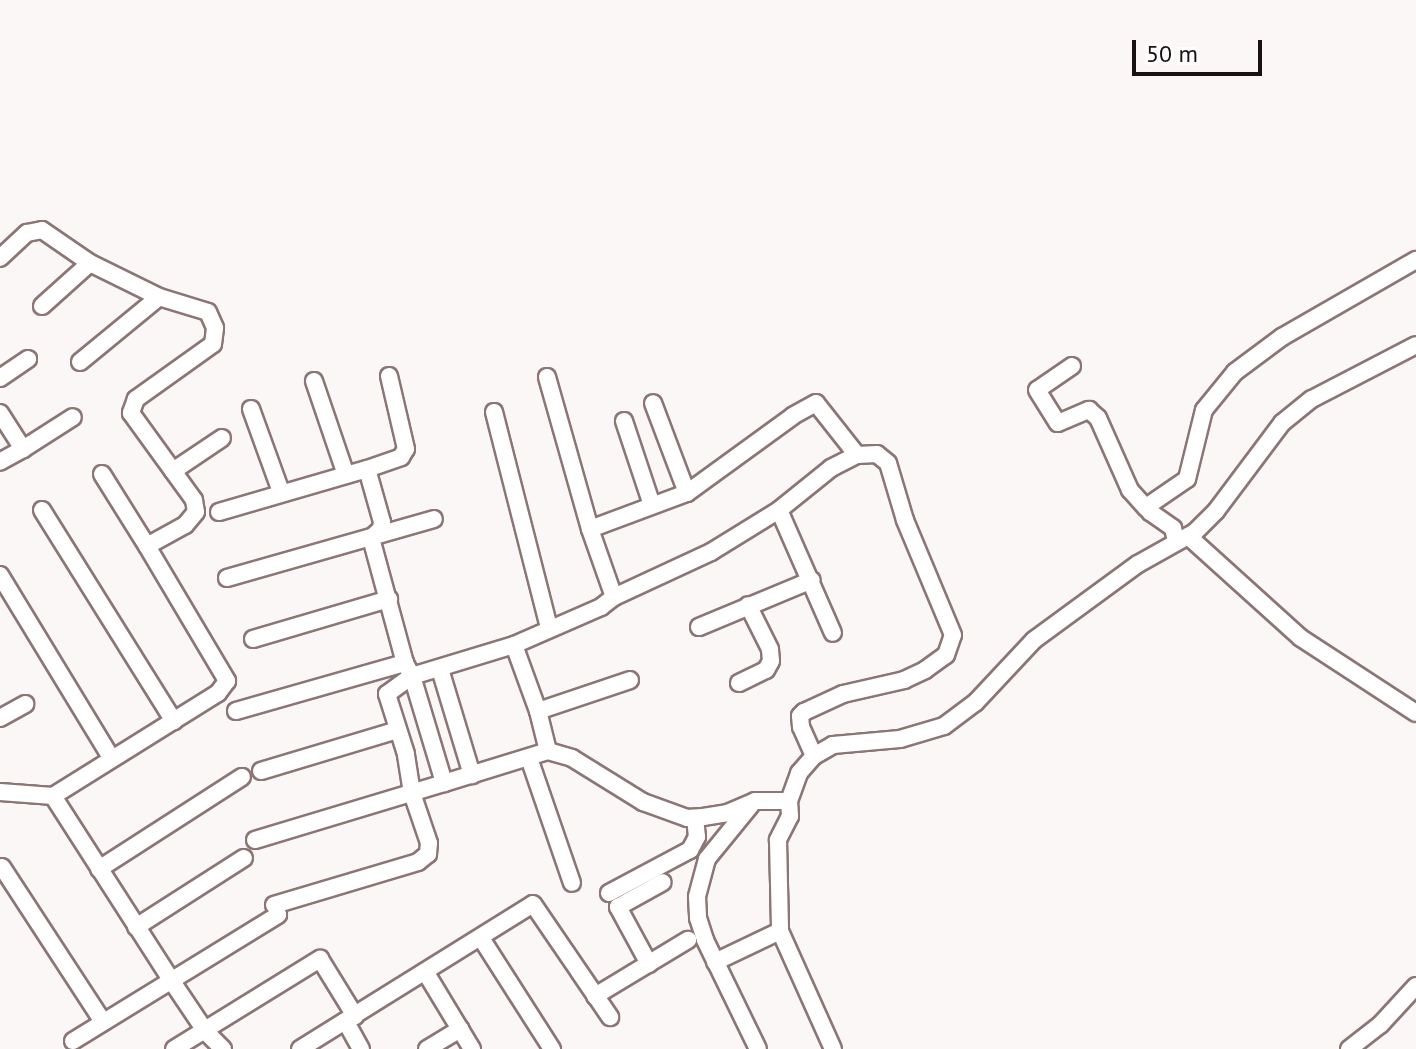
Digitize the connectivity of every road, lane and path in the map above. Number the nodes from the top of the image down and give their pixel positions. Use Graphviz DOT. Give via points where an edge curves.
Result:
graph roads {
  1 [pos="0,258"];
  2 [pos="1416,260"];
  3 [pos="90,263"];
  4 [pos="159,297"];
  5 [pos="42,306"];
  6 [pos="1416,345"];
  7 [pos="28,359"];
  8 [pos="80,362"];
  9 [pos="1072,366"];
  10 [pos="389,376"];
  11 [pos="547,377"];
  12 [pos="0,378"];
  13 [pos="314,381"];
  14 [pos="653,403"];
  15 [pos="251,409"];
  16 [pos="494,412"];
  17 [pos="0,413"];
  18 [pos="73,417"];
  19 [pos="624,421"];
  20 [pos="222,438"];
  21 [pos="23,449"];
  22 [pos="857,455"];
  23 [pos="0,462"];
  24 [pos="367,469"];
  25 [pos="173,471"];
  26 [pos="102,474"];
  27 [pos="346,475"];
  28 [pos="281,492"];
  29 [pos="687,493"];
  30 [pos="652,505"];
  31 [pos="1147,509"];
  32 [pos="42,510"];
  33 [pos="779,510"];
  34 [pos="219,512"];
  35 [pos="434,519"];
  36 [pos="590,529"];
  37 [pos="371,538"];
  38 [pos="1182,538"];
  39 [pos="147,546"];
  40 [pos="0,575"];
  41 [pos="227,578"];
  42 [pos="812,580"];
  43 [pos="614,597"];
  44 [pos="389,599"];
  45 [pos="748,605"];
  46 [pos="699,627"];
  47 [pos="549,628"];
  48 [pos="833,633"];
  49 [pos="253,639"];
  50 [pos="514,645"];
  51 [pos="440,669"];
  52 [pos="409,670"];
  53 [pos="630,680"];
  54 [pos="739,683"];
  55 [pos="25,704"];
  56 [pos="236,711"];
  57 [pos="538,711"];
  58 [pos="1416,713"];
  59 [pos="0,718"];
  60 [pos="174,721"];
  61 [pos="398,730"];
  62 [pos="548,751"];
  63 [pos="814,756"];
  64 [pos="529,758"];
  65 [pos="112,759"];
  66 [pos="261,771"];
  67 [pos="472,775"];
  68 [pos="242,777"];
  69 [pos="444,783"];
  70 [pos="0,792"];
  71 [pos="412,793"];
  72 [pos="53,796"];
  73 [pos="755,801"];
  74 [pos="789,801"];
  75 [pos="695,818"];
  76 [pos="255,840"];
  77 [pos="244,858"];
  78 [pos="2,867"];
  79 [pos="99,869"];
  80 [pos="663,882"];
  81 [pos="572,883"];
  82 [pos="609,893"];
  83 [pos="136,927"];
  84 [pos="780,931"];
  85 [pos="481,938"];
  86 [pos="688,940"];
  87 [pos="715,962"];
  88 [pos="649,964"];
  89 [pos="426,973"];
  90 [pos="171,980"];
  91 [pos="1416,986"];
  92 [pos="595,996"];
  93 [pos="610,1017"];
  94 [pos="350,1019"];
  95 [pos="103,1022"];
  96 [pos="204,1029"];
  97 [pos="460,1029"];
  98 [pos="73,1041"];
  99 [pos="174,1049"];
  100 [pos="223,1049"];
  101 [pos="300,1049"];
  102 [pos="361,1049"];
  103 [pos="427,1049"];
  104 [pos="472,1049"];
  105 [pos="552,1049"];
  106 [pos="758,1049"];
  107 [pos="833,1049"];
  108 [pos="1349,1049"];
  1 -- 3 [label="street" via="27,233 42,230"];
  2 -- 31 [label="street" via="1282,337 1235,372 1204,410 1187,479"];
  3 -- 4 [label="street"];
  3 -- 5 [label="street"];
  4 -- 8 [label="street"];
  4 -- 25 [label="street" via="208,312 215,328 213,344 136,399 131,413"];
  6 -- 38 [label="street" via="1312,399 1282,423 1216,511"];
  7 -- 12 [label="street"];
  9 -- 31 [label="street" via="1037,390 1058,423 1089,410 1098,418 1130,490"];
  10 -- 24 [label="street" via="406,449 401,457"];
  11 -- 36 [label="street"];
  13 -- 27 [label="street"];
  14 -- 29 [label="street"];
  15 -- 28 [label="street"];
  16 -- 47 [label="street"];
  17 -- 21 [label="street"];
  18 -- 21 [label="street"];
  19 -- 30 [label="street"];
  20 -- 25 [label="street"];
  21 -- 23 [label="street"];
  22 -- 29 [label="street" via="816,403"];
  22 -- 33 [label="street" via="831,468"];
  22 -- 63 [label="street" via="877,454 888,463 905,520 953,635 946,655 925,670 843,694 804,712 801,727"];
  24 -- 27 [label="street"];
  24 -- 37 [label="street" via="382,522"];
  25 -- 39 [label="street" via="194,500 196,512 185,525"];
  26 -- 39 [label="street"];
  27 -- 28 [label="street"];
  28 -- 34 [label="street"];
  29 -- 30 [label="street"];
  30 -- 36 [label="street"];
  31 -- 38 [label="street"];
  32 -- 60 [label="street"];
  33 -- 42 [label="street"];
  33 -- 43 [label="street" via="711,552"];
  35 -- 37 [label="street"];
  36 -- 43 [label="street"];
  37 -- 41 [label="street"];
  37 -- 44 [label="street"];
  38 -- 58 [label="street" via="1301,638"];
  38 -- 63 [label="street" via="1034,640 975,703 944,726 900,739 833,745"];
  39 -- 60 [label="street" via="227,681 218,693"];
  40 -- 65 [label="street"];
  42 -- 45 [label="street"];
  42 -- 48 [label="street"];
  43 -- 47 [label="street"];
  44 -- 49 [label="street"];
  44 -- 52 [label="street"];
  45 -- 46 [label="street"];
  45 -- 54 [label="street" via="771,661 766,670"];
  47 -- 50 [label="street"];
  50 -- 51 [label="street"];
  50 -- 57 [label="street"];
  51 -- 52 [label="street"];
  51 -- 67 [label="street"];
  52 -- 56 [label="street"];
  52 -- 61 [label="street" via="387,694"];
  52 -- 69 [label="street"];
  53 -- 57 [label="street"];
  55 -- 59 [label="street"];
  57 -- 62 [label="street"];
  60 -- 65 [label="street"];
  61 -- 66 [label="street"];
  61 -- 71 [label="street"];
  62 -- 64 [label="street"];
  62 -- 75 [label="street" via="572,758 643,802"];
  63 -- 74 [label="street" via="799,773"];
  64 -- 67 [label="street"];
  64 -- 81 [label="street"];
  65 -- 72 [label="street"];
  67 -- 69 [label="street"];
  68 -- 79 [label="street"];
  69 -- 71 [label="street"];
  70 -- 72 [label="street"];
  71 -- 76 [label="street"];
  71 -- 90 [label="street" via="429,843 424,858 276,910"];
  72 -- 79 [label="street"];
  73 -- 74 [label="street"];
  73 -- 75 [label="street"];
  73 -- 87 [label="street" via="707,859 701,874 698,918"];
  74 -- 84 [label="street" via="790,816 778,840"];
  75 -- 82 [label="street" via="697,837 690,850"];
  77 -- 83 [label="street"];
  78 -- 95 [label="street"];
  79 -- 83 [label="street"];
  80 -- 88 [label="street" via="618,907"];
  83 -- 90 [label="street"];
  84 -- 87 [label="street"];
  84 -- 107 [label="street"];
  85 -- 89 [label="street"];
  85 -- 92 [label="street" via="533,904"];
  85 -- 105 [label="street"];
  86 -- 88 [label="street"];
  87 -- 106 [label="street"];
  88 -- 92 [label="street"];
  89 -- 94 [label="street"];
  89 -- 97 [label="street"];
  90 -- 95 [label="street"];
  90 -- 96 [label="street"];
  91 -- 108 [label="street"];
  92 -- 93 [label="street"];
  94 -- 96 [label="street" via="320,959"];
  94 -- 101 [label="street"];
  94 -- 102 [label="street"];
  95 -- 98 [label="street"];
  96 -- 99 [label="street"];
  96 -- 100 [label="street"];
  97 -- 103 [label="street"];
  97 -- 104 [label="street"];
}
